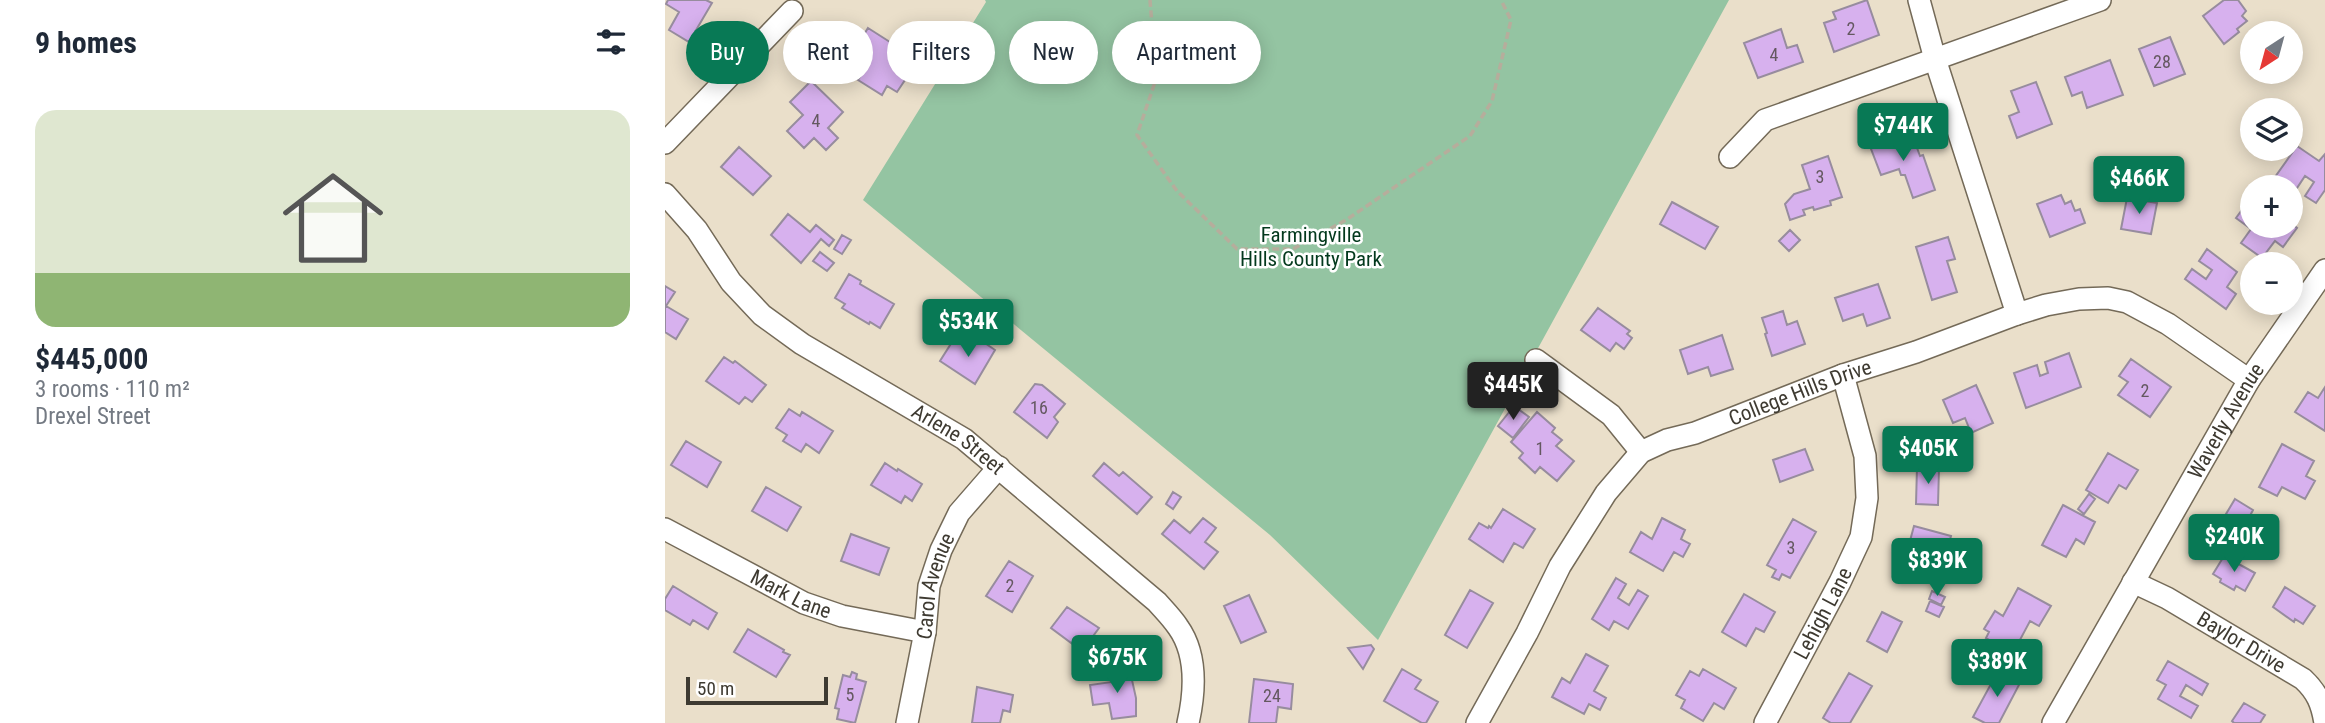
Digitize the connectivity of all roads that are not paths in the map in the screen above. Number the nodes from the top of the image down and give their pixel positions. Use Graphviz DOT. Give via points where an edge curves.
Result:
graph roads {
  1 [pos="1919,0"];
  2 [pos="2100,0"];
  3 [pos="792,11"];
  4 [pos="1935,59"];
  5 [pos="665,143"];
  6 [pos="1730,157"];
  7 [pos="665,194"];
  8 [pos="2325,270"];
  9 [pos="2017,314"];
  10 [pos="1536,359"];
  11 [pos="1843,375"];
  12 [pos="2249,380"];
  13 [pos="1641,452"];
  14 [pos="999,467"];
  15 [pos="665,529"];
  16 [pos="2133,582"];
  17 [pos="925,632"];
  18 [pos="907,723"];
  19 [pos="1188,723"];
  20 [pos="1477,723"];
  21 [pos="1765,723"];
  22 [pos="2053,723"];
  23 [pos="2325,723"];
  1 -- 4 [label="street"];
  2 -- 4 [label="street"];
  3 -- 5 [label="street"];
  4 -- 6 [label="street" via="1765,120"];
  4 -- 9 [label="street"];
  7 -- 14 [label="street, Arlene Street" via="697,230 731,282 762,315 802,344 964,439"];
  8 -- 12 [label="street, Waverly Avenue"];
  9 -- 11 [label="street, College Hills Drive"];
  9 -- 12 [label="street, College Hills Drive" via="2079,299 2127,302 2168,324"];
  10 -- 13 [label="street" via="1611,415"];
  11 -- 13 [label="street, College Hills Drive"];
  11 -- 21 [label="street, Lehigh Lane" via="1865,456 1867,498 1861,537"];
  12 -- 16 [label="street, Waverly Avenue"];
  13 -- 20 [label="street, College Hills Drive" via="1607,493 1560,566"];
  14 -- 17 [label="street, Carol Avenue" via="959,513 941,550 929,586"];
  14 -- 19 [label="street, Arlene Street" via="1157,602 1180,629 1190,655 1195,693"];
  15 -- 17 [label="street, Mark Lane" via="804,603 842,616"];
  16 -- 22 [label="street, Waverly Avenue"];
  16 -- 23 [label="street, Baylor Drive" via="2303,679 2322,705"];
  17 -- 18 [label="street, Carol Avenue"];
}
